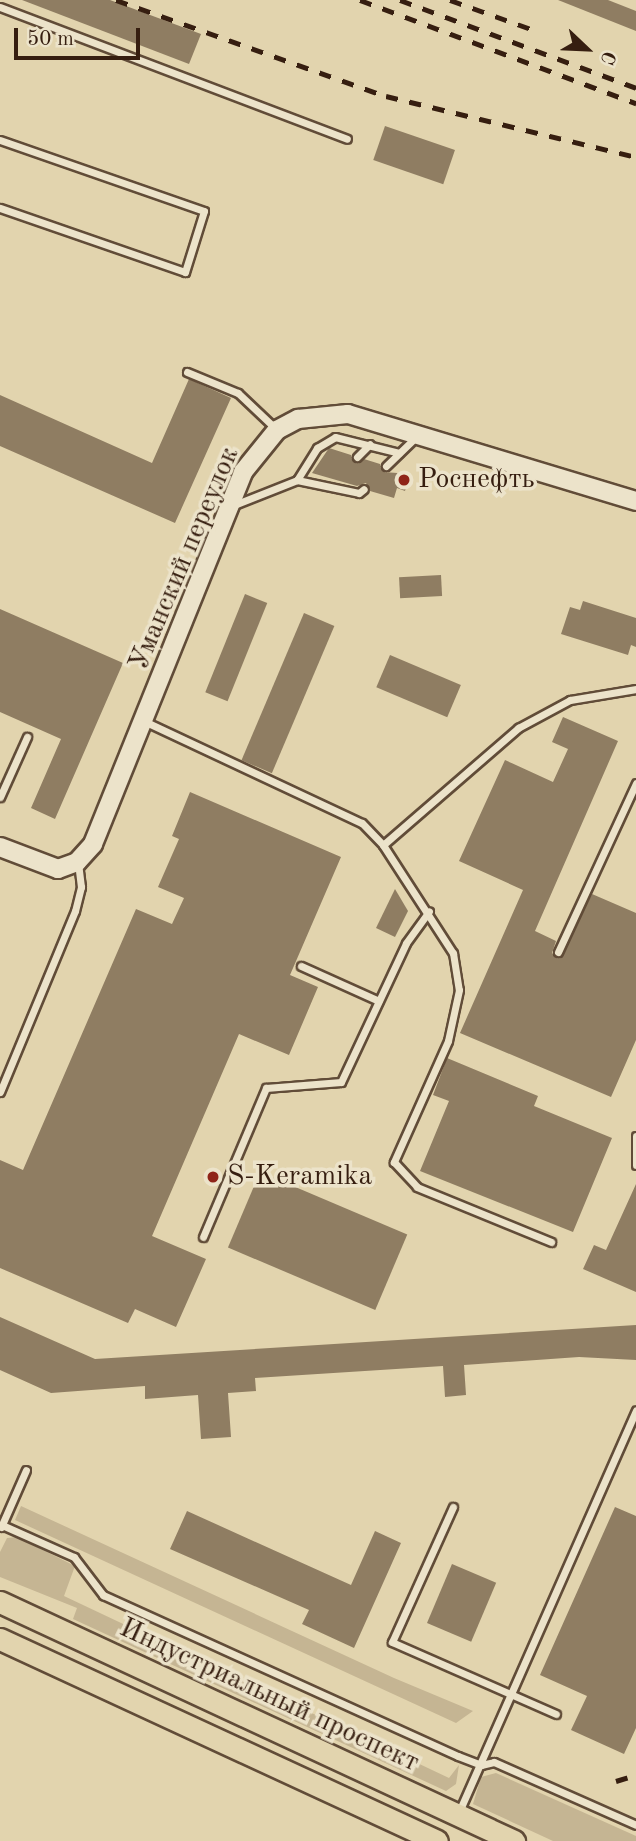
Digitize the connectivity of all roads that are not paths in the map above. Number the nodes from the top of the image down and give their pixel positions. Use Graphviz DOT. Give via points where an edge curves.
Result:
graph roads {
  1 [pos="0,7"];
  2 [pos="0,139"];
  3 [pos="346,139"];
  4 [pos="0,208"];
  5 [pos="187,372"];
  6 [pos="277,430"];
  7 [pos="421,433"];
  8 [pos="370,444"];
  9 [pos="399,453"];
  10 [pos="357,457"];
  11 [pos="386,466"];
  12 [pos="297,480"];
  13 [pos="364,489"];
  14 [pos="636,501"];
  15 [pos="230,507"];
  16 [pos="636,689"];
  17 [pos="146,722"];
  18 [pos="27,737"];
  19 [pos="636,783"];
  20 [pos="0,797"];
  21 [pos="383,845"];
  22 [pos="0,847"];
  23 [pos="77,862"];
  24 [pos="429,911"];
  25 [pos="558,952"];
  26 [pos="301,966"];
  27 [pos="379,1001"];
  28 [pos="0,1092"];
  29 [pos="636,1136"];
  30 [pos="636,1166"];
  31 [pos="203,1237"];
  32 [pos="551,1242"];
  33 [pos="636,1411"];
  34 [pos="26,1470"];
  35 [pos="453,1507"];
  36 [pos="1,1527"];
  37 [pos="0,1602"];
  38 [pos="0,1639"];
  39 [pos="511,1695"];
  40 [pos="556,1714"];
  41 [pos="481,1765"];
  42 [pos="458,1815"];
  43 [pos="636,1825"];
  44 [pos="436,1841"];
  45 [pos="514,1841"];
  1 -- 3 [label="lane"];
  2 -- 4 [label="lane" via="204,211 185,272"];
  5 -- 6 [label="lane" via="238,393"];
  6 -- 7 [label="street, Уманский переулок" via="299,419 348,414"];
  6 -- 15 [label="street, Уманский переулок" via="257,448"];
  7 -- 9 [label="lane"];
  7 -- 14 [label="street, Уманский переулок"];
  8 -- 9 [label="lane"];
  8 -- 10 [label="lane"];
  8 -- 12 [label="lane" via="335,437 317,448"];
  9 -- 11 [label="lane"];
  12 -- 13 [label="lane" via="330,482 359,493"];
  12 -- 15 [label="lane"];
  15 -- 17 [label="street, Уманский переулок"];
  16 -- 21 [label="lane" via="570,700 518,728"];
  17 -- 21 [label="lane" via="362,823"];
  17 -- 23 [label="street, Уманский переулок" via="105,823"];
  18 -- 20 [label="lane"];
  19 -- 25 [label="lane"];
  21 -- 24 [label="lane"];
  22 -- 23 [label="street" via="58,869"];
  23 -- 28 [label="lane" via="82,887 75,911"];
  24 -- 27 [label="lane"];
  24 -- 32 [label="lane" via="453,953 459,990 448,1041 394,1162 417,1187"];
  26 -- 27 [label="lane"];
  27 -- 31 [label="lane" via="341,1082 267,1088"];
  29 -- 30 [label="lane"];
  33 -- 39 [label="lane"];
  34 -- 36 [label="lane"];
  35 -- 39 [label="lane" via="392,1642"];
  36 -- 41 [label="lane" via="74,1557 103,1595"];
  37 -- 42 [label="main road, Индустриальный проспект"];
  38 -- 44 [label="main road"];
  39 -- 40 [label="lane"];
  39 -- 41 [label="lane"];
  41 -- 42 [label="lane"];
  41 -- 43 [label="lane" via="494,1762"];
  42 -- 45 [label="main road, Индустриальный проспект"];
}
